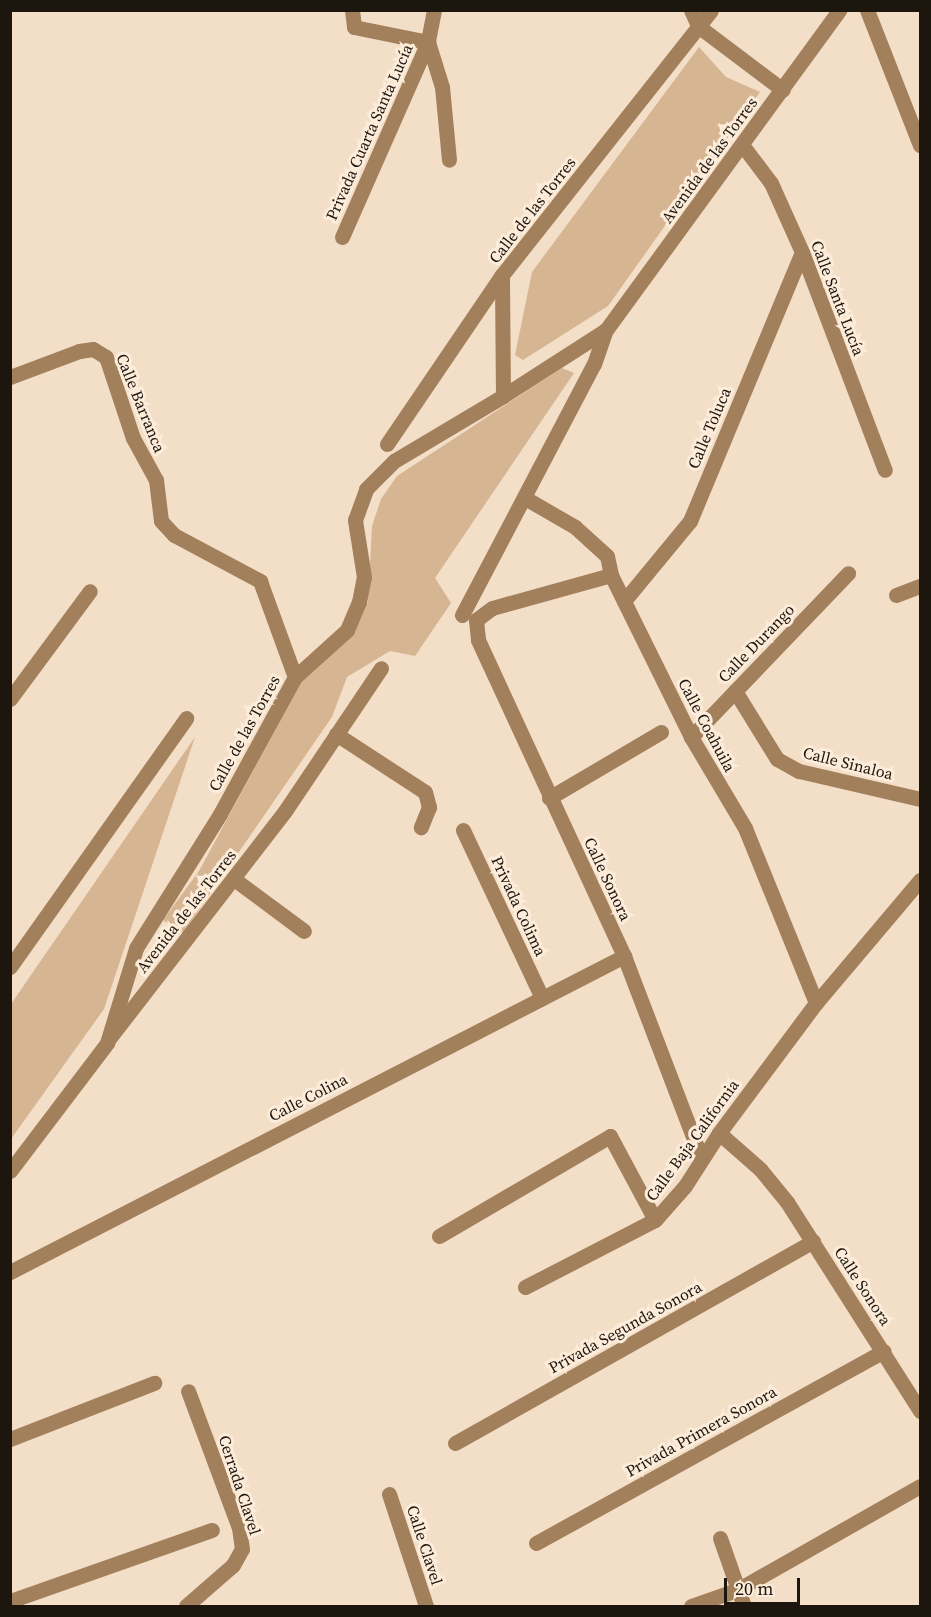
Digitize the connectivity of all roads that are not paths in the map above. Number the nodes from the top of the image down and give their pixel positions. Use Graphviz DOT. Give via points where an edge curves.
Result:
graph roads {
  1 [pos="352,10"];
  2 [pos="434,10"];
  3 [pos="691,10"];
  4 [pos="711,10"];
  5 [pos="839,10"];
  6 [pos="867,10"];
  7 [pos="698,26"];
  8 [pos="428,42"];
  9 [pos="783,90"];
  10 [pos="743,146"];
  11 [pos="921,146"];
  12 [pos="449,160"];
  13 [pos="342,237"];
  14 [pos="802,252"];
  15 [pos="502,275"];
  16 [pos="606,330"];
  17 [pos="10,377"];
  18 [pos="503,396"];
  19 [pos="387,444"];
  20 [pos="885,470"];
  21 [pos="525,498"];
  22 [pos="848,573"];
  23 [pos="611,575"];
  24 [pos="921,586"];
  25 [pos="90,591"];
  26 [pos="896,595"];
  27 [pos="624,602"];
  28 [pos="469,617"];
  29 [pos="381,669"];
  30 [pos="295,677"];
  31 [pos="735,691"];
  32 [pos="10,699"];
  33 [pos="186,718"];
  34 [pos="661,732"];
  35 [pos="336,734"];
  36 [pos="691,737"];
  37 [pos="549,798"];
  38 [pos="921,799"];
  39 [pos="421,827"];
  40 [pos="463,830"];
  41 [pos="234,879"];
  42 [pos="921,880"];
  43 [pos="916,898"];
  44 [pos="304,931"];
  45 [pos="624,956"];
  46 [pos="10,967"];
  47 [pos="542,998"];
  48 [pos="816,1003"];
  49 [pos="107,1043"];
  50 [pos="719,1133"];
  51 [pos="701,1158"];
  52 [pos="10,1171"];
  53 [pos="655,1220"];
  54 [pos="439,1236"];
  55 [pos="813,1241"];
  56 [pos="10,1272"];
  57 [pos="525,1287"];
  58 [pos="884,1351"];
  59 [pos="154,1383"];
  60 [pos="188,1391"];
  61 [pos="921,1411"];
  62 [pos="10,1438"];
  63 [pos="455,1443"];
  64 [pos="921,1486"];
  65 [pos="389,1494"];
  66 [pos="212,1530"];
  67 [pos="720,1538"];
  68 [pos="536,1543"];
  69 [pos="738,1590"];
  70 [pos="10,1601"];
  71 [pos="186,1606"];
  72 [pos="426,1606"];
  73 [pos="692,1606"];
  74 [pos="744,1606"];
  1 -- 8 [label="street" via="354,27"];
  2 -- 8 [label="street"];
  3 -- 7 [label="street"];
  4 -- 7 [label="street, Calle de las Torres"];
  5 -- 9 [label="street, Avenida de las Torres"];
  6 -- 11 [label="street"];
  7 -- 9 [label="street"];
  7 -- 15 [label="street, Calle de las Torres"];
  8 -- 12 [label="street" via="442,87"];
  8 -- 13 [label="street, Privada Cuarta Santa Lucía"];
  9 -- 10 [label="street, Avenida de las Torres"];
  10 -- 14 [label="street, Calle Santa Lucía" via="771,183"];
  10 -- 16 [label="street, Avenida de las Torres"];
  14 -- 20 [label="street, Calle Santa Lucía"];
  14 -- 27 [label="street, Calle Toluca" via="690,521"];
  15 -- 18 [label="street, Calle de las Torres"];
  15 -- 19 [label="street"];
  16 -- 18 [label="street, Avenida de las Torres"];
  16 -- 21 [label="street, Avenida de las Torres" via="594,364"];
  17 -- 30 [label="street, Calle Barranca" via="93,348 106,357 133,438 156,480 161,521 174,535 260,581"];
  18 -- 30 [label="street, Calle de las Torres" via="394,461 366,489 355,520 364,577 359,602 347,630"];
  21 -- 23 [label="street, Calle Coahuila" via="592,540 607,556"];
  21 -- 28 [label="street, Avenida de las Torres"];
  22 -- 31 [label="street, Calle Durango"];
  23 -- 27 [label="street, Calle Coahuila"];
  23 -- 28 [label="street"];
  24 -- 26 [label="street"];
  25 -- 32 [label="street"];
  27 -- 36 [label="street, Calle Coahuila"];
  28 -- 37 [label="street, Calle Sonora"];
  29 -- 35 [label="street, Avenida de las Torres"];
  30 -- 49 [label="street, Calle de las Torres" via="220,814 136,948"];
  31 -- 36 [label="street, Calle Durango"];
  31 -- 38 [label="street, Calle Sinaloa" via="777,759 799,771"];
  33 -- 46 [label="street"];
  34 -- 37 [label="street"];
  35 -- 39 [label="street" via="425,792 429,807"];
  35 -- 41 [label="street, Avenida de las Torres"];
  36 -- 48 [label="street, Calle Coahuila" via="744,828"];
  37 -- 45 [label="street, Calle Sonora"];
  40 -- 47 [label="street, Privada Colima"];
  41 -- 44 [label="street"];
  41 -- 49 [label="street, Avenida de las Torres"];
  42 -- 43 [label="street, Calle Baja California"];
  43 -- 48 [label="street, Calle Baja California"];
  45 -- 47 [label="street, Calle Colina"];
  45 -- 51 [label="street, Calle Sonora"];
  47 -- 56 [label="street, Calle Colina"];
  48 -- 50 [label="street, Calle Baja California"];
  49 -- 52 [label="street, Avenida de las Torres"];
  50 -- 51 [label="street, Calle Baja California"];
  50 -- 55 [label="street, Calle Sonora" via="760,1169"];
  51 -- 53 [label="street, Calle Baja California" via="685,1186"];
  53 -- 54 [label="street, Calle Baja California" via="610,1136"];
  53 -- 57 [label="street"];
  55 -- 58 [label="street, Calle Sonora"];
  55 -- 63 [label="street, Privada Segunda Sonora"];
  58 -- 61 [label="street, Calle Sonora"];
  58 -- 68 [label="street, Privada Primera Sonora"];
  59 -- 62 [label="street"];
  60 -- 71 [label="street, Cerrada Clavel" via="239,1528 243,1549 233,1565"];
  64 -- 69 [label="street"];
  65 -- 72 [label="street, Calle Clavel"];
  66 -- 70 [label="street"];
  67 -- 69 [label="street"];
  69 -- 73 [label="street"];
  69 -- 74 [label="street"];
}
